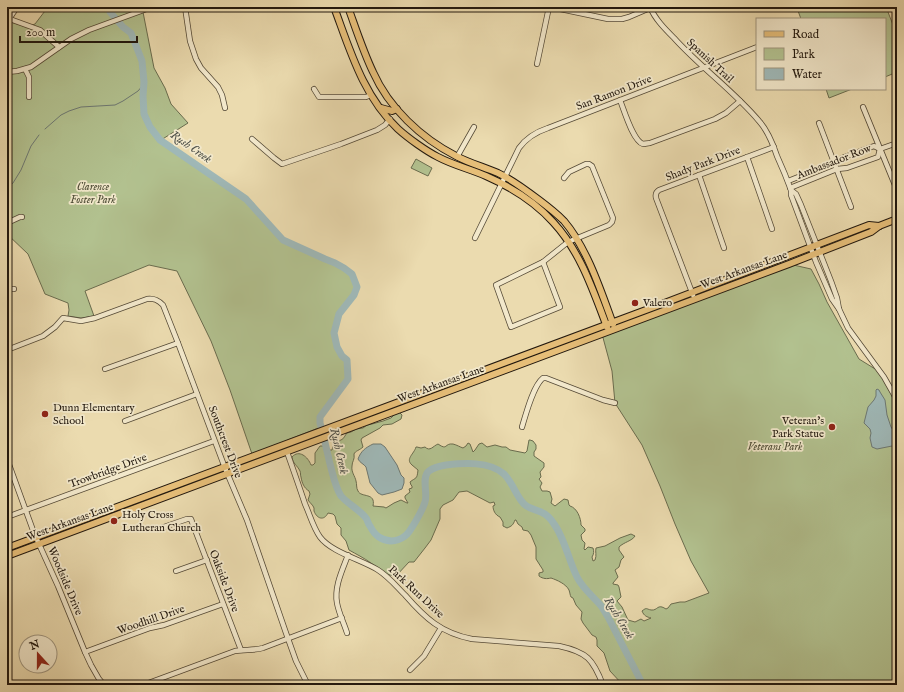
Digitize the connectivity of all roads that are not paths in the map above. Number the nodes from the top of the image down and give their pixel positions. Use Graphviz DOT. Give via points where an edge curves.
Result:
graph roads {
  1 [pos="17,7"];
  2 [pos="152,7"];
  3 [pos="186,7"];
  4 [pos="346,7"];
  5 [pos="550,7"];
  6 [pos="650,7"];
  7 [pos="334,9"];
  8 [pos="8,18"];
  9 [pos="59,47"];
  10 [pos="756,48"];
  11 [pos="537,64"];
  12 [pos="704,68"];
  13 [pos="25,70"];
  14 [pos="7,72"];
  15 [pos="314,89"];
  16 [pos="371,95"];
  17 [pos="29,97"];
  18 [pos="620,100"];
  19 [pos="740,102"];
  20 [pos="379,107"];
  21 [pos="863,107"];
  22 [pos="224,108"];
  23 [pos="397,109"];
  24 [pos="390,119"];
  25 [pos="819,123"];
  26 [pos="474,127"];
  27 [pos="252,139"];
  28 [pos="897,143"];
  29 [pos="774,146"];
  30 [pos="880,149"];
  31 [pos="457,157"];
  32 [pos="747,157"];
  33 [pos="834,163"];
  34 [pos="837,169"];
  35 [pos="698,175"];
  36 [pos="505,177"];
  37 [pos="564,178"];
  38 [pos="788,181"];
  39 [pos="501,184"];
  40 [pos="791,189"];
  41 [pos="897,190"];
  42 [pos="851,207"];
  43 [pos="22,218"];
  44 [pos="897,219"];
  45 [pos="7,223"];
  46 [pos="879,226"];
  47 [pos="772,229"];
  48 [pos="475,238"];
  49 [pos="576,239"];
  50 [pos="568,242"];
  51 [pos="817,245"];
  52 [pos="724,248"];
  53 [pos="810,248"];
  54 [pos="820,252"];
  55 [pos="813,255"];
  56 [pos="543,262"];
  57 [pos="7,289"];
  58 [pos="14,289"];
  59 [pos="693,296"];
  60 [pos="839,309"];
  61 [pos="612,322"];
  62 [pos="606,324"];
  63 [pos="615,330"];
  64 [pos="608,332"];
  65 [pos="178,343"];
  66 [pos="7,350"];
  67 [pos="105,370"];
  68 [pos="197,394"];
  69 [pos="897,400"];
  70 [pos="615,403"];
  71 [pos="125,421"];
  72 [pos="522,427"];
  73 [pos="214,441"];
  74 [pos="287,452"];
  75 [pos="7,462"];
  76 [pos="226,471"];
  77 [pos="26,510"];
  78 [pos="7,517"];
  79 [pos="161,528"];
  80 [pos="36,538"];
  81 [pos="39,544"];
  82 [pos="7,548"];
  83 [pos="348,555"];
  84 [pos="7,556"];
  85 [pos="207,560"];
  86 [pos="176,571"];
  87 [pos="223,604"];
  88 [pos="342,618"];
  89 [pos="442,628"];
  90 [pos="347,633"];
  91 [pos="288,639"];
  92 [pos="241,650"];
  93 [pos="85,652"];
  94 [pos="410,670"];
  95 [pos="104,685"];
  96 [pos="143,685"];
  97 [pos="308,685"];
  98 [pos="603,685"];
  1 -- 8 [label="street"];
  2 -- 9 [label="street" via="71,39"];
  3 -- 22 [label="street" via="190,40 196,59 218,87"];
  4 -- 7 [label="main road"];
  4 -- 23 [label="main road" via="379,84"];
  5 -- 6 [label="street" via="608,19 622,19"];
  5 -- 11 [label="street"];
  6 -- 12 [label="street, Spanish Trail" via="681,47"];
  7 -- 16 [label="main road" via="358,72"];
  8 -- 9 [label="street" via="40,30"];
  9 -- 13 [label="street"];
  10 -- 12 [label="street, San Ramon Drive"];
  12 -- 18 [label="street, San Ramon Drive"];
  12 -- 19 [label="street, Spanish Trail"];
  13 -- 14 [label="street"];
  13 -- 17 [label="street" via="29,77"];
  15 -- 16 [label="street" via="319,96"];
  16 -- 20 [label="main road"];
  18 -- 19 [label="street" via="634,134 644,144 715,119"];
  18 -- 36 [label="street, San Ramon Drive" via="532,135 519,148"];
  19 -- 29 [label="street, Spanish Trail" via="764,127"];
  20 -- 23 [label="main road" via="392,111"];
  20 -- 24 [label="main road"];
  21 -- 30 [label="street"];
  23 -- 31 [label="main road" via="425,137"];
  24 -- 27 [label="street" via="377,130 282,164"];
  24 -- 39 [label="main road" via="406,136 438,157"];
  25 -- 33 [label="street"];
  26 -- 31 [label="street"];
  28 -- 30 [label="street, Ambassador Row"];
  29 -- 32 [label="street, Shady Park Drive"];
  29 -- 38 [label="street, Spanish Trail"];
  30 -- 33 [label="street, Ambassador Row" via="874,146"];
  30 -- 34 [label="street, Ambassador Row" via="878,156 847,168"];
  30 -- 41 [label="street"];
  31 -- 36 [label="main road"];
  32 -- 35 [label="street, Shady Park Drive"];
  32 -- 47 [label="street"];
  33 -- 34 [label="street"];
  33 -- 38 [label="street, Ambassador Row"];
  34 -- 40 [label="street, Ambassador Row"];
  34 -- 42 [label="street"];
  35 -- 52 [label="street"];
  35 -- 59 [label="street, Shady Park Drive" via="658,190 655,195"];
  36 -- 39 [label="street, San Ramon Drive"];
  36 -- 49 [label="main road" via="552,210 564,221"];
  37 -- 49 [label="street" via="569,172 586,164 592,166 612,216 609,225"];
  38 -- 40 [label="street, Spanish Trail"];
  39 -- 48 [label="street, San Ramon Drive"];
  39 -- 50 [label="main road" via="523,195 537,207 553,222"];
  40 -- 51 [label="street, Spanish Trail" via="796,194"];
  40 -- 53 [label="street, Spanish Trail"];
  43 -- 45 [label="street"];
  44 -- 46 [label="main road, West Arkansas Lane"];
  46 -- 51 [label="main road, West Arkansas Lane" via="869,225"];
  46 -- 54 [label="main road, West Arkansas Lane" via="871,232"];
  49 -- 50 [label="street"];
  49 -- 61 [label="main road" via="586,257"];
  50 -- 56 [label="street"];
  50 -- 62 [label="main road" via="580,262"];
  51 -- 53 [label="main road, West Arkansas Lane"];
  51 -- 54 [label="street, Spanish Trail"];
  53 -- 55 [label="street, Spanish Trail"];
  53 -- 59 [label="main road, West Arkansas Lane"];
  54 -- 55 [label="main road, West Arkansas Lane"];
  54 -- 60 [label="street, Spanish Trail"];
  55 -- 59 [label="main road, West Arkansas Lane"];
  55 -- 60 [label="street, Spanish Trail"];
  56 -- 56 [label="street" via="560,307 511,327 496,284"];
  57 -- 58 [label="street"];
  59 -- 61 [label="main road, West Arkansas Lane"];
  59 -- 63 [label="main road, West Arkansas Lane"];
  60 -- 69 [label="street, Spanish Trail" via="848,328 884,377"];
  61 -- 62 [label="main road, West Arkansas Lane"];
  61 -- 63 [label="main road"];
  62 -- 64 [label="main road"];
  62 -- 76 [label="main road, West Arkansas Lane" via="304,437"];
  63 -- 64 [label="main road, West Arkansas Lane"];
  64 -- 74 [label="main road, West Arkansas Lane"];
  65 -- 66 [label="street, Southcrest Drive" via="163,304 152,298 95,318 81,321 63,318 43,336"];
  65 -- 67 [label="street"];
  65 -- 68 [label="street, Southcrest Drive"];
  68 -- 71 [label="street"];
  68 -- 73 [label="street, Southcrest Drive"];
  70 -- 72 [label="street" via="543,378 530,402"];
  73 -- 76 [label="street, Southcrest Drive"];
  73 -- 77 [label="street, Trowbridge Drive"];
  74 -- 76 [label="main road, West Arkansas Lane"];
  74 -- 83 [label="street, Park Run Drive" via="314,528 326,544"];
  75 -- 77 [label="street, Woodside Drive"];
  76 -- 80 [label="main road, West Arkansas Lane"];
  76 -- 81 [label="main road, West Arkansas Lane"];
  76 -- 91 [label="street, Southcrest Drive" via="247,520"];
  77 -- 78 [label="street, Trowbridge Drive"];
  77 -- 80 [label="street, Woodside Drive"];
  79 -- 85 [label="street, Oakside Drive" via="190,520"];
  80 -- 81 [label="street, Woodside Drive"];
  80 -- 82 [label="main road, West Arkansas Lane"];
  81 -- 84 [label="main road, West Arkansas Lane"];
  81 -- 93 [label="street, Woodside Drive"];
  83 -- 88 [label="street" via="336,590 337,605"];
  83 -- 89 [label="street, Park Run Drive" via="384,574 426,616"];
  85 -- 86 [label="street"];
  85 -- 87 [label="street, Oakside Drive"];
  87 -- 92 [label="street, Oakside Drive"];
  87 -- 93 [label="street, Woodhill Drive"];
  88 -- 90 [label="street"];
  88 -- 91 [label="street"];
  89 -- 94 [label="street" via="424,656"];
  89 -- 98 [label="street, Park Run Drive" via="455,635 472,639 569,648 589,658"];
  91 -- 92 [label="street" via="256,650"];
  91 -- 97 [label="street, Southcrest Drive"];
  92 -- 96 [label="street"];
  93 -- 95 [label="street, Woodside Drive" via="90,665"];
}
